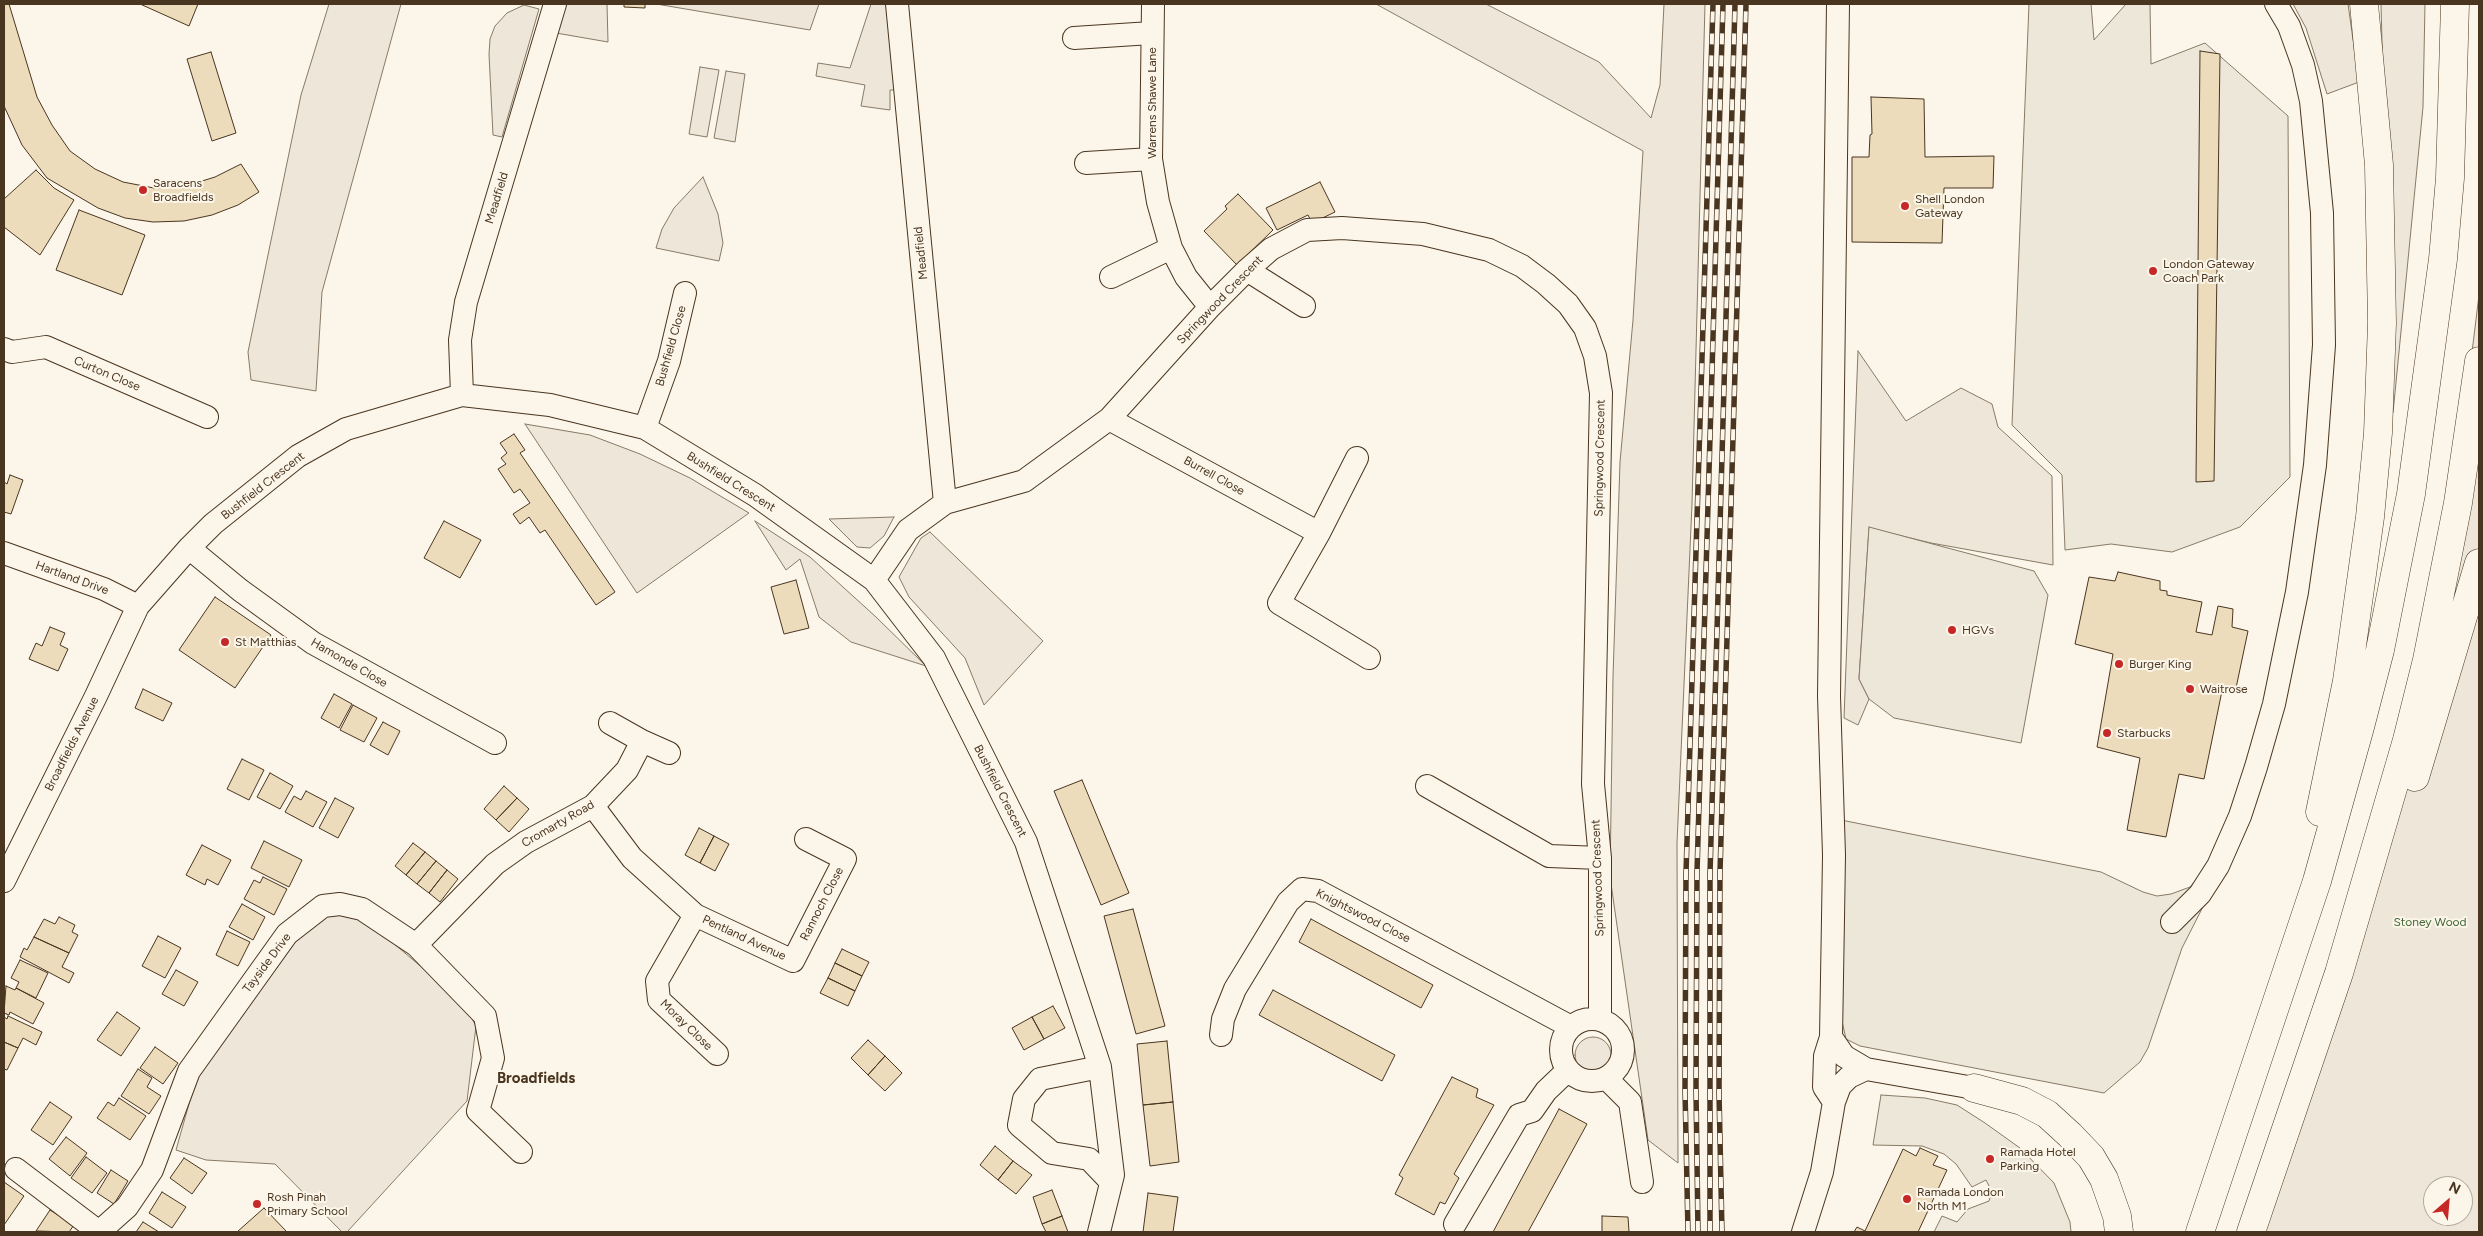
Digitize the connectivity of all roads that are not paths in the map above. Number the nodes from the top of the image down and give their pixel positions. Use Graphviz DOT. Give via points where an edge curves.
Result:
graph roads {
  1 [pos="555,4"];
  2 [pos="897,4"];
  3 [pos="1153,4"];
  4 [pos="1838,4"];
  5 [pos="2276,4"];
  6 [pos="2364,4"];
  7 [pos="2455,4"];
  8 [pos="1151,34"];
  9 [pos="1074,38"];
  10 [pos="1151,159"];
  11 [pos="1086,163"];
  12 [pos="1171,248"];
  13 [pos="1248,270"];
  14 [pos="1111,278"];
  15 [pos="685,293"];
  16 [pos="1304,306"];
  17 [pos="1210,307"];
  18 [pos="4,349"];
  19 [pos="2479,361"];
  20 [pos="462,395"];
  21 [pos="207,417"];
  22 [pos="1110,419"];
  23 [pos="645,428"];
  24 [pos="1357,458"];
  25 [pos="945,503"];
  26 [pos="1319,533"];
  27 [pos="189,548"];
  28 [pos="4,553"];
  29 [pos="2479,563"];
  30 [pos="874,580"];
  31 [pos="138,606"];
  32 [pos="1369,658"];
  33 [pos="610,723"];
  34 [pos="642,741"];
  35 [pos="495,744"];
  36 [pos="669,754"];
  37 [pos="1427,786"];
  38 [pos="592,806"];
  39 [pos="806,839"];
  40 [pos="1600,858"];
  41 [pos="4,881"];
  42 [pos="695,915"];
  43 [pos="2172,922"];
  44 [pos="416,945"];
  45 [pos="793,961"];
  46 [pos="1600,1020"];
  47 [pos="1571,1027"];
  48 [pos="2268,1033"];
  49 [pos="1221,1035"];
  50 [pos="1831,1038"];
  51 [pos="2314,1049"];
  52 [pos="717,1054"];
  53 [pos="1100,1067"];
  54 [pos="1866,1069"];
  55 [pos="1568,1070"];
  56 [pos="1606,1078"];
  57 [pos="1974,1088"];
  58 [pos="1834,1102"];
  59 [pos="521,1152"];
  60 [pos="16,1169"];
  61 [pos="1111,1182"];
  62 [pos="1642,1182"];
  63 [pos="1455,1224"];
  64 [pos="99,1232"];
  65 [pos="1098,1232"];
  66 [pos="1803,1232"];
  67 [pos="2119,1232"];
  68 [pos="2200,1232"];
  69 [pos="2251,1232"];
  1 -- 20 [label="street, Meadfield" via="466,302 460,340"];
  2 -- 25 [label="street, Meadfield"];
  3 -- 8 [label="street, Warrens Shawe Lane"];
  4 -- 50 [label="street" via="1828,696 1834,855"];
  5 -- 43 [label="street" via="2289,26 2303,65 2322,213 2324,345 2315,465 2297,592 2274,704 2256,767 2240,816 2218,866 2200,894"];
  6 -- 48 [label="highway" via="2379,165 2382,323 2378,432 2370,517 2346,681"];
  7 -- 48 [label="highway" via="2450,168 2443,259 2411,494 2380,650 2360,728 2317,881"];
  8 -- 9 [label="street"];
  8 -- 10 [label="street, Warrens Shawe Lane"];
  10 -- 11 [label="street"];
  10 -- 12 [label="street, Warrens Shawe Lane" via="1158,202"];
  12 -- 14 [label="street"];
  12 -- 17 [label="street, Warrens Shawe Lane" via="1186,277"];
  13 -- 16 [label="street"];
  13 -- 17 [label="street, Springwood Crescent"];
  13 -- 40 [label="street, Springwood Crescent" via="1271,249 1307,230 1342,228 1423,234 1489,250 1522,266 1568,304 1585,328 1595,356 1602,394 1593,784"];
  15 -- 23 [label="street, Bushfield Close" via="669,361"];
  17 -- 22 [label="street, Springwood Crescent"];
  18 -- 21 [label="street, Curton Close" via="12,352 46,347"];
  19 -- 51 [label="highway" via="2458,503 2427,660 2383,825"];
  20 -- 23 [label="street, Bushfield Crescent" via="550,405"];
  20 -- 27 [label="street, Bushfield Crescent" via="346,429 298,456 244,497"];
  22 -- 25 [label="street, Springwood Crescent" via="1024,481"];
  22 -- 26 [label="street, Burrell Close"];
  23 -- 30 [label="street, Bushfield Crescent" via="755,495"];
  24 -- 26 [label="street"];
  25 -- 30 [label="street, Springwood Crescent" via="908,530"];
  26 -- 32 [label="street" via="1279,603"];
  27 -- 31 [label="street, Bushfield Crescent"];
  27 -- 35 [label="street, Hamonde Close" via="313,643"];
  28 -- 31 [label="street, Hartland Drive" via="104,589"];
  29 -- 51 [label="highway" via="2401,820"];
  30 -- 53 [label="street, Bushfield Crescent" via="934,658 1026,842"];
  31 -- 41 [label="street, Broadfields Avenue"];
  33 -- 34 [label="street"];
  34 -- 36 [label="street"];
  34 -- 38 [label="street, Cromarty Road" via="627,770"];
  37 -- 40 [label="street" via="1549,856"];
  38 -- 42 [label="street, Pentland Avenue" via="632,858"];
  38 -- 44 [label="street, Cromarty Road" via="526,842 496,864"];
  39 -- 45 [label="street, Rannoch Close" via="845,859"];
  40 -- 46 [label="street, Springwood Crescent"];
  42 -- 45 [label="street, Pentland Avenue"];
  42 -- 52 [label="street, Moray Close" via="657,981 659,1000"];
  44 -- 59 [label="street, Tayside Drive" via="485,1016 492,1058 478,1111"];
  44 -- 64 [label="street, Tayside Drive" via="362,909 340,904 323,906 287,934 189,1071 152,1170 127,1207"];
  46 -- 47 [label="street" via="1580,1021"];
  46 -- 56 [label="street" via="1617,1032 1623,1052 1617,1067"];
  47 -- 49 [label="street, Knightswood Close" via="1318,891 1302,889 1288,902 1235,989 1223,1019"];
  47 -- 55 [label="street" via="1561,1043 1561,1053"];
  48 -- 68 [label="highway"];
  50 -- 54 [label="street" via="1844,1056"];
  50 -- 58 [label="street" via="1824,1056 1824,1087"];
  51 -- 69 [label="highway"];
  53 -- 61 [label="street, Bushfield Crescent" via="1113,1175"];
  53 -- 61 [label="street" via="1040,1079 1024,1099 1019,1125 1052,1153 1089,1160"];
  54 -- 57 [label="street"];
  54 -- 58 [label="street" via="1849,1077 1840,1086"];
  55 -- 56 [label="street" via="1586,1080"];
  55 -- 63 [label="street" via="1546,1091 1532,1111 1519,1115"];
  56 -- 62 [label="street" via="1630,1102"];
  57 -- 67 [label="highway" via="2022,1101 2047,1114 2070,1135 2091,1157 2104,1179"];
  58 -- 66 [label="street" via="1822,1172"];
  60 -- 64 [label="street"];
  61 -- 65 [label="street, Bushfield Crescent"];
}
